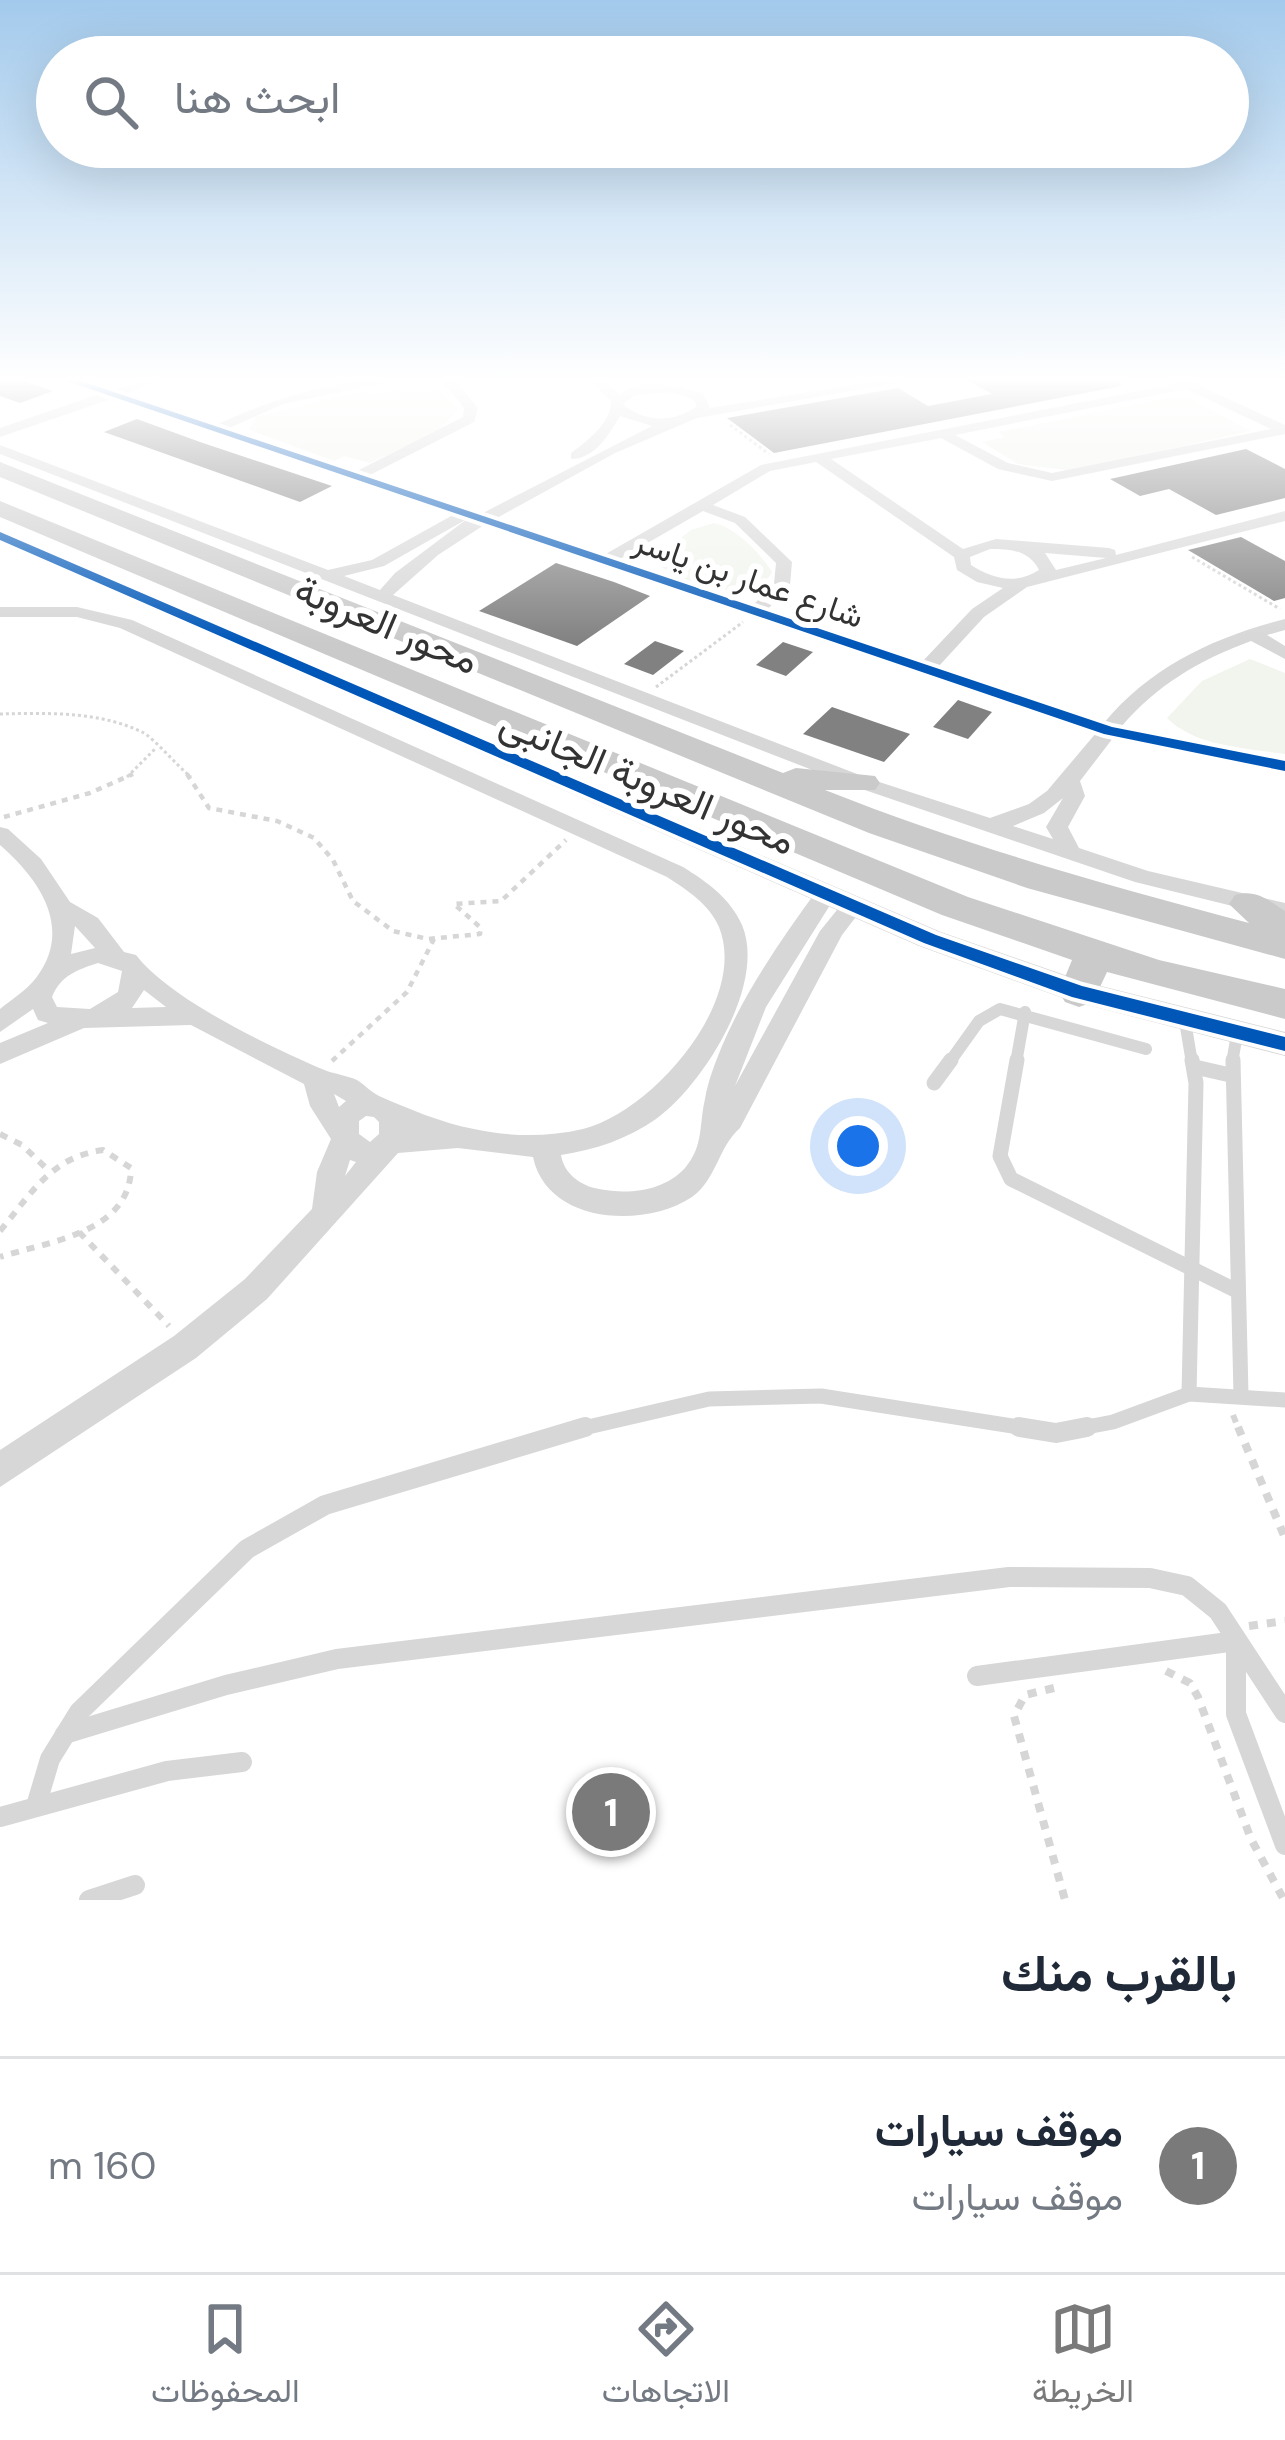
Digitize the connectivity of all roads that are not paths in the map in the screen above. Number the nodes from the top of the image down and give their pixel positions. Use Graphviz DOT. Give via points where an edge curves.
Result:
graph roads {
  1 [pos="35,467"];
  2 [pos="322,467"];
  3 [pos="376,467"];
  4 [pos="556,467"];
  5 [pos="583,467"];
  6 [pos="776,467"];
  7 [pos="832,467"];
  8 [pos="1006,467"];
  9 [pos="1103,467"];
  10 [pos="0,469"];
  11 [pos="354,478"];
  12 [pos="74,488"];
  13 [pos="698,504"];
  14 [pos="0,508"];
  15 [pos="465,514"];
  16 [pos="1285,516"];
  17 [pos="912,519"];
  18 [pos="486,521"];
  19 [pos="165,535"];
  20 [pos="0,536"];
  21 [pos="234,540"];
  22 [pos="987,544"];
  23 [pos="1018,547"];
  24 [pos="1124,554"];
  25 [pos="962,555"];
  26 [pos="605,561"];
  27 [pos="970,573"];
  28 [pos="328,575"];
  29 [pos="1030,582"];
  30 [pos="383,597"];
  31 [pos="0,612"];
  32 [pos="756,612"];
  33 [pos="978,613"];
  34 [pos="435,619"];
  35 [pos="1285,624"];
  36 [pos="1252,634"];
  37 [pos="1285,654"];
  38 [pos="470,660"];
  39 [pos="926,669"];
  40 [pos="565,695"];
  41 [pos="646,714"];
  42 [pos="516,725"];
  43 [pos="1109,731"];
  44 [pos="611,763"];
  45 [pos="1285,766"];
  46 [pos="764,776"];
  47 [pos="862,783"];
  48 [pos="1072,784"];
  49 [pos="988,825"];
  50 [pos="0,834"];
  51 [pos="1071,853"];
  52 [pos="826,894"];
  53 [pos="853,905"];
  54 [pos="65,908"];
  55 [pos="1266,908"];
  56 [pos="804,924"];
  57 [pos="1285,930"];
  58 [pos="1285,946"];
  59 [pos="819,955"];
  60 [pos="124,963"];
  61 [pos="1086,973"];
  62 [pos="46,982"];
  63 [pos="1285,1004"];
  64 [pos="1025,1012"];
  65 [pos="195,1016"];
  66 [pos="87,1019"];
  67 [pos="1184,1021"];
  68 [pos="0,1023"];
  69 [pos="1237,1034"];
  70 [pos="1285,1044"];
  71 [pos="1146,1049"];
  72 [pos="0,1054"];
  73 [pos="1196,1067"];
  74 [pos="1230,1075"];
  75 [pos="316,1078"];
  76 [pos="934,1083"];
  77 [pos="384,1127"];
  78 [pos="716,1130"];
  79 [pos="342,1136"];
  80 [pos="545,1144"];
  81 [pos="327,1210"];
  82 [pos="1192,1270"];
  83 [pos="1237,1291"];
  84 [pos="1190,1394"];
  85 [pos="1232,1394"];
  86 [pos="1285,1400"];
  87 [pos="0,1470"];
  88 [pos="1233,1635"];
  89 [pos="977,1676"];
  90 [pos="1285,1713"];
  91 [pos="63,1734"];
  92 [pos="242,1762"];
  93 [pos="36,1806"];
  94 [pos="0,1816"];
  95 [pos="1285,1845"];
  96 [pos="135,1885"];
  97 [pos="89,1900"];
  1 -- 12 [label="street, محور العروبة الجانبى"];
  2 -- 11 [label="street, شارع عمار بن ياسر"];
  3 -- 11 [label="street"];
  4 -- 15 [label="street"];
  5 -- 18 [label="street"];
  6 -- 13 [label="street"];
  7 -- 17 [label="street"];
  8 -- 9 [label="street" via="1052,477"];
  10 -- 12 [label="main road, محور العروبة"];
  11 -- 15 [label="street, شارع عمار بن ياسر"];
  12 -- 19 [label="main road, محور العروبة"];
  12 -- 21 [label="street, محور العروبة الجانبى"];
  13 -- 26 [label="street"];
  13 -- 32 [label="street" via="740,520 784,562 782,585"];
  14 -- 42 [label="main road, محور العروبة"];
  15 -- 18 [label="street, شارع عمار بن ياسر"];
  15 -- 28 [label="street" via="378,563"];
  16 -- 24 [label="street"];
  17 -- 22 [label="street"];
  17 -- 25 [label="street"];
  18 -- 26 [label="street, شارع عمار بن ياسر"];
  18 -- 30 [label="street" via="401,573"];
  19 -- 21 [label="main road"];
  19 -- 38 [label="main road, محور العروبة"];
  20 -- 52 [label="street, محور العروبة الجانبى"];
  21 -- 28 [label="street, محور العروبة الجانبى"];
  22 -- 23 [label="street"];
  22 -- 25 [label="street"];
  23 -- 24 [label="street"];
  23 -- 29 [label="street" via="1048,565"];
  24 -- 29 [label="street"];
  25 -- 27 [label="street"];
  26 -- 32 [label="street, شارع عمار بن ياسر"];
  27 -- 29 [label="street"];
  27 -- 33 [label="street"];
  28 -- 30 [label="street, محور العروبة الجانبى"];
  29 -- 33 [label="street"];
  30 -- 34 [label="street, محور العروبة الجانبى"];
  31 -- 80 [label="street" via="76,612 126,624 706,892 727,917 739,962 680,1086 609,1132"];
  32 -- 39 [label="street, شارع عمار بن ياسر"];
  33 -- 39 [label="street"];
  34 -- 38 [label="main road"];
  34 -- 41 [label="street, محور العروبة الجانبى"];
  35 -- 36 [label="street"];
  36 -- 37 [label="street"];
  36 -- 43 [label="street" via="1156,682"];
  38 -- 40 [label="main road, محور العروبة"];
  39 -- 43 [label="street, شارع عمار بن ياسر"];
  40 -- 41 [label="main road, محور العروبة"];
  40 -- 42 [label="main road" via="548,719"];
  41 -- 44 [label="main road" via="607,747"];
  41 -- 46 [label="main road, محور العروبة"];
  41 -- 47 [label="street, محور العروبة الجانبى"];
  42 -- 44 [label="main road, محور العروبة"];
  43 -- 45 [label="street, شارع عمار بن ياسر"];
  43 -- 48 [label="street"];
  44 -- 61 [label="main road, محور العروبة" via="955,906"];
  46 -- 47 [label="main road"];
  46 -- 58 [label="main road, محور العروبة" via="1040,880"];
  47 -- 49 [label="street, محور العروبة الجانبى"];
  48 -- 49 [label="street" via="1027,816"];
  48 -- 51 [label="street" via="1075,796 1057,827"];
  49 -- 51 [label="street, محور العروبة الجانبى"];
  50 -- 54 [label="street"];
  51 -- 55 [label="street, محور العروبة الجانبى"];
  52 -- 53 [label="street, محور العروبة الجانبى"];
  52 -- 56 [label="street"];
  53 -- 59 [label="street"];
  53 -- 61 [label="street, محور العروبة الجانبى"];
  54 -- 60 [label="street"];
  54 -- 62 [label="street" via="63,947"];
  55 -- 57 [label="main road"];
  56 -- 59 [label="street"];
  56 -- 78 [label="street" via="736,1048 713,1111"];
  59 -- 78 [label="street" via="776,1044"];
  60 -- 62 [label="street" via="81,958"];
  60 -- 65 [label="street"];
  60 -- 66 [label="street" via="132,991"];
  61 -- 63 [label="main road, محور العروبة"];
  61 -- 67 [label="street, محور العروبة الجانبى"];
  62 -- 66 [label="street" via="47,1013"];
  62 -- 68 [label="street"];
  64 -- 71 [label="lane"];
  64 -- 76 [label="lane" via="983,1016"];
  64 -- 82 [label="lane" via="1001,1145 1004,1168 1022,1189"];
  65 -- 66 [label="street"];
  65 -- 75 [label="street"];
  66 -- 72 [label="street"];
  67 -- 69 [label="street, محور العروبة الجانبى"];
  67 -- 73 [label="lane"];
  69 -- 70 [label="street, محور العروبة الجانبى"];
  69 -- 74 [label="lane"];
  73 -- 74 [label="lane"];
  73 -- 82 [label="lane"];
  74 -- 83 [label="lane"];
  75 -- 77 [label="street" via="348,1088"];
  75 -- 79 [label="street"];
  77 -- 79 [label="street" via="347,1118"];
  77 -- 79 [label="street" via="361,1151"];
  77 -- 80 [label="street"];
  77 -- 81 [label="street" via="361,1178"];
  78 -- 80 [label="street" via="696,1176 640,1203 577,1193 551,1172"];
  79 -- 81 [label="street"];
  81 -- 87 [label="street" via="256,1288 184,1347"];
  82 -- 83 [label="lane"];
  82 -- 84 [label="lane"];
  83 -- 85 [label="lane"];
  84 -- 85 [label="lane"];
  84 -- 91 [label="lane" via="1056,1433 820,1396 709,1400 617,1418 326,1505 272,1531 222,1570"];
  85 -- 86 [label="lane"];
  88 -- 89 [label="lane"];
  88 -- 90 [label="lane"];
  88 -- 91 [label="lane" via="1204,1597 1169,1580 969,1578 337,1660"];
  88 -- 95 [label="lane" via="1237,1714"];
  91 -- 93 [label="lane"];
  92 -- 93 [label="lane"];
  93 -- 94 [label="lane"];
  96 -- 97 [label="lane"];
}
